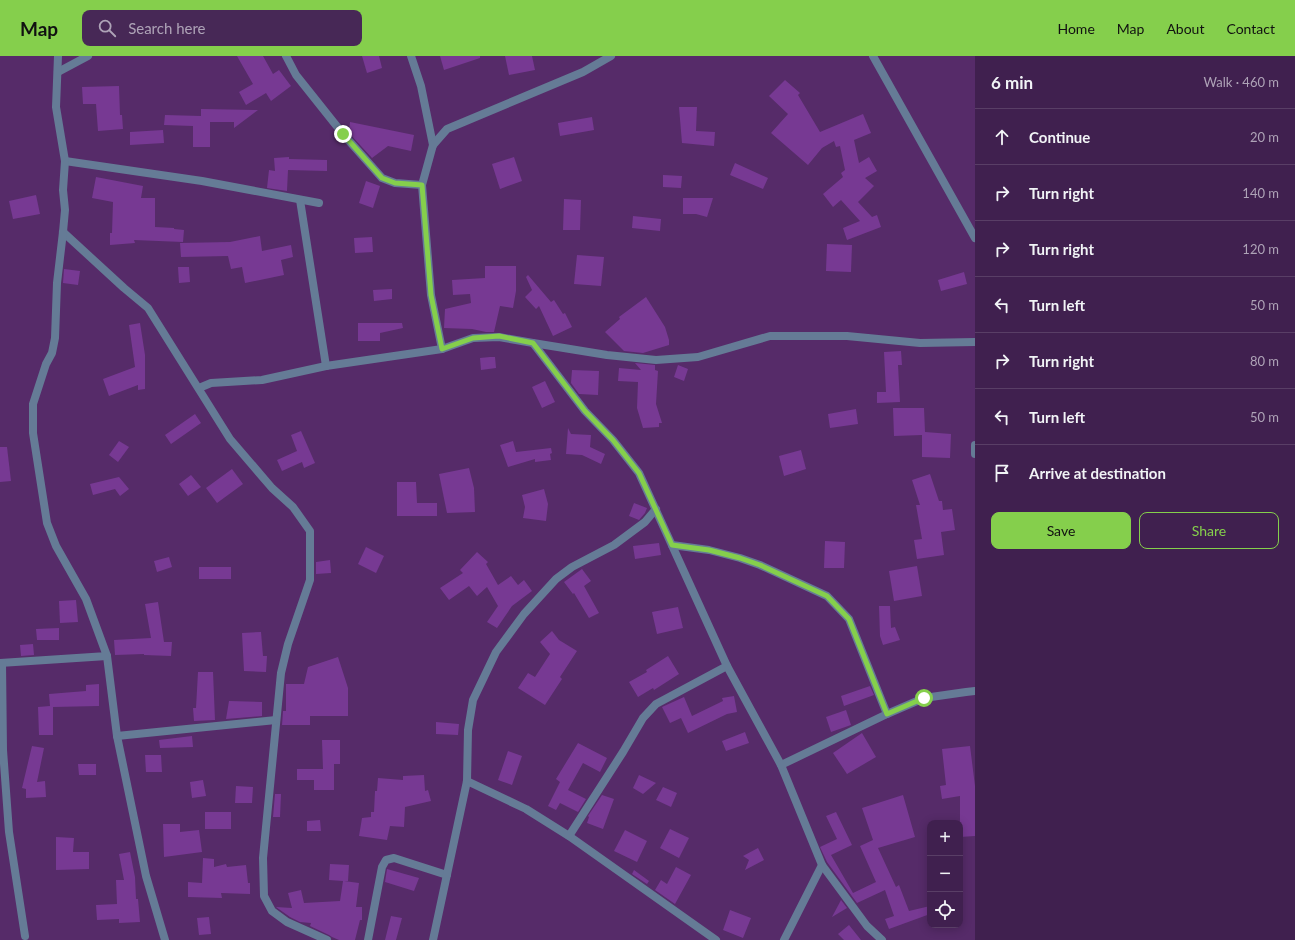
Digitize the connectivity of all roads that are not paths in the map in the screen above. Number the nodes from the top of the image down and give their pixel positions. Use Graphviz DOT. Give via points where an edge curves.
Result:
graph roads {
  1 [pos="58,56"];
  2 [pos="88,56"];
  3 [pos="286,56"];
  4 [pos="411,56"];
  5 [pos="610,56"];
  6 [pos="873,56"];
  7 [pos="58,72"];
  8 [pos="433,145"];
  9 [pos="65,161"];
  10 [pos="422,185"];
  11 [pos="300,200"];
  12 [pos="319,203"];
  13 [pos="64,232"];
  14 [pos="975,238"];
  15 [pos="975,342"];
  16 [pos="533,343"];
  17 [pos="442,349"];
  18 [pos="326,366"];
  19 [pos="199,388"];
  20 [pos="975,445"];
  21 [pos="975,454"];
  22 [pos="656,509"];
  23 [pos="672,545"];
  24 [pos="107,656"];
  25 [pos="1,663"];
  26 [pos="727,666"];
  27 [pos="975,692"];
  28 [pos="887,714"];
  29 [pos="276,720"];
  30 [pos="117,736"];
  31 [pos="781,765"];
  32 [pos="467,781"];
  33 [pos="570,836"];
  34 [pos="822,865"];
  35 [pos="447,875"];
  36 [pos="25,936"];
  37 [pos="165,940"];
  38 [pos="327,940"];
  39 [pos="368,940"];
  40 [pos="433,940"];
  41 [pos="716,940"];
  42 [pos="784,940"];
  43 [pos="882,940"];
  1 -- 7 [label="street"];
  2 -- 7 [label="street"];
  3 -- 10 [label="street" via="296,75 382,178 395,183"];
  4 -- 8 [label="street" via="421,86"];
  5 -- 8 [label="street" via="583,72 446,129"];
  6 -- 14 [label="street"];
  7 -- 9 [label="street" via="56,107"];
  8 -- 10 [label="street"];
  9 -- 11 [label="street" via="202,181"];
  9 -- 13 [label="street"];
  10 -- 17 [label="street" via="431,295"];
  11 -- 12 [label="street"];
  11 -- 18 [label="street"];
  13 -- 19 [label="street" via="148,308"];
  13 -- 24 [label="street" via="57,283 55,338 33,404 33,433 47,523 56,546 86,599"];
  15 -- 16 [label="street" via="920,343 847,336 770,336 698,356 656,360"];
  16 -- 17 [label="street" via="499,336 473,338"];
  16 -- 22 [label="street" via="585,411 613,440 639,473"];
  17 -- 18 [label="street"];
  18 -- 19 [label="street" via="262,380 211,383"];
  19 -- 29 [label="street" via="230,439 272,488 293,507 310,531 310,580 288,644 281,673"];
  20 -- 21 [label="street"];
  22 -- 23 [label="street"];
  22 -- 32 [label="street" via="646,522 614,545 572,567 556,579 524,614 496,652 473,700 468,730"];
  23 -- 26 [label="street"];
  23 -- 28 [label="street" via="709,550 740,558 827,596 849,619"];
  24 -- 25 [label="street"];
  24 -- 30 [label="street"];
  25 -- 36 [label="street" via="3,750 9,832"];
  26 -- 31 [label="street"];
  26 -- 33 [label="street" via="656,704 643,718"];
  27 -- 28 [label="street" via="924,698"];
  28 -- 31 [label="street"];
  29 -- 30 [label="street"];
  29 -- 38 [label="street" via="263,858 264,896 272,911 287,922"];
  30 -- 37 [label="street" via="146,876"];
  31 -- 34 [label="street"];
  32 -- 33 [label="street" via="526,809"];
  32 -- 35 [label="street"];
  33 -- 41 [label="street"];
  34 -- 42 [label="street"];
  34 -- 43 [label="street" via="867,926"];
  35 -- 39 [label="street" via="394,858 386,860 382,867"];
  35 -- 40 [label="street"];
}
